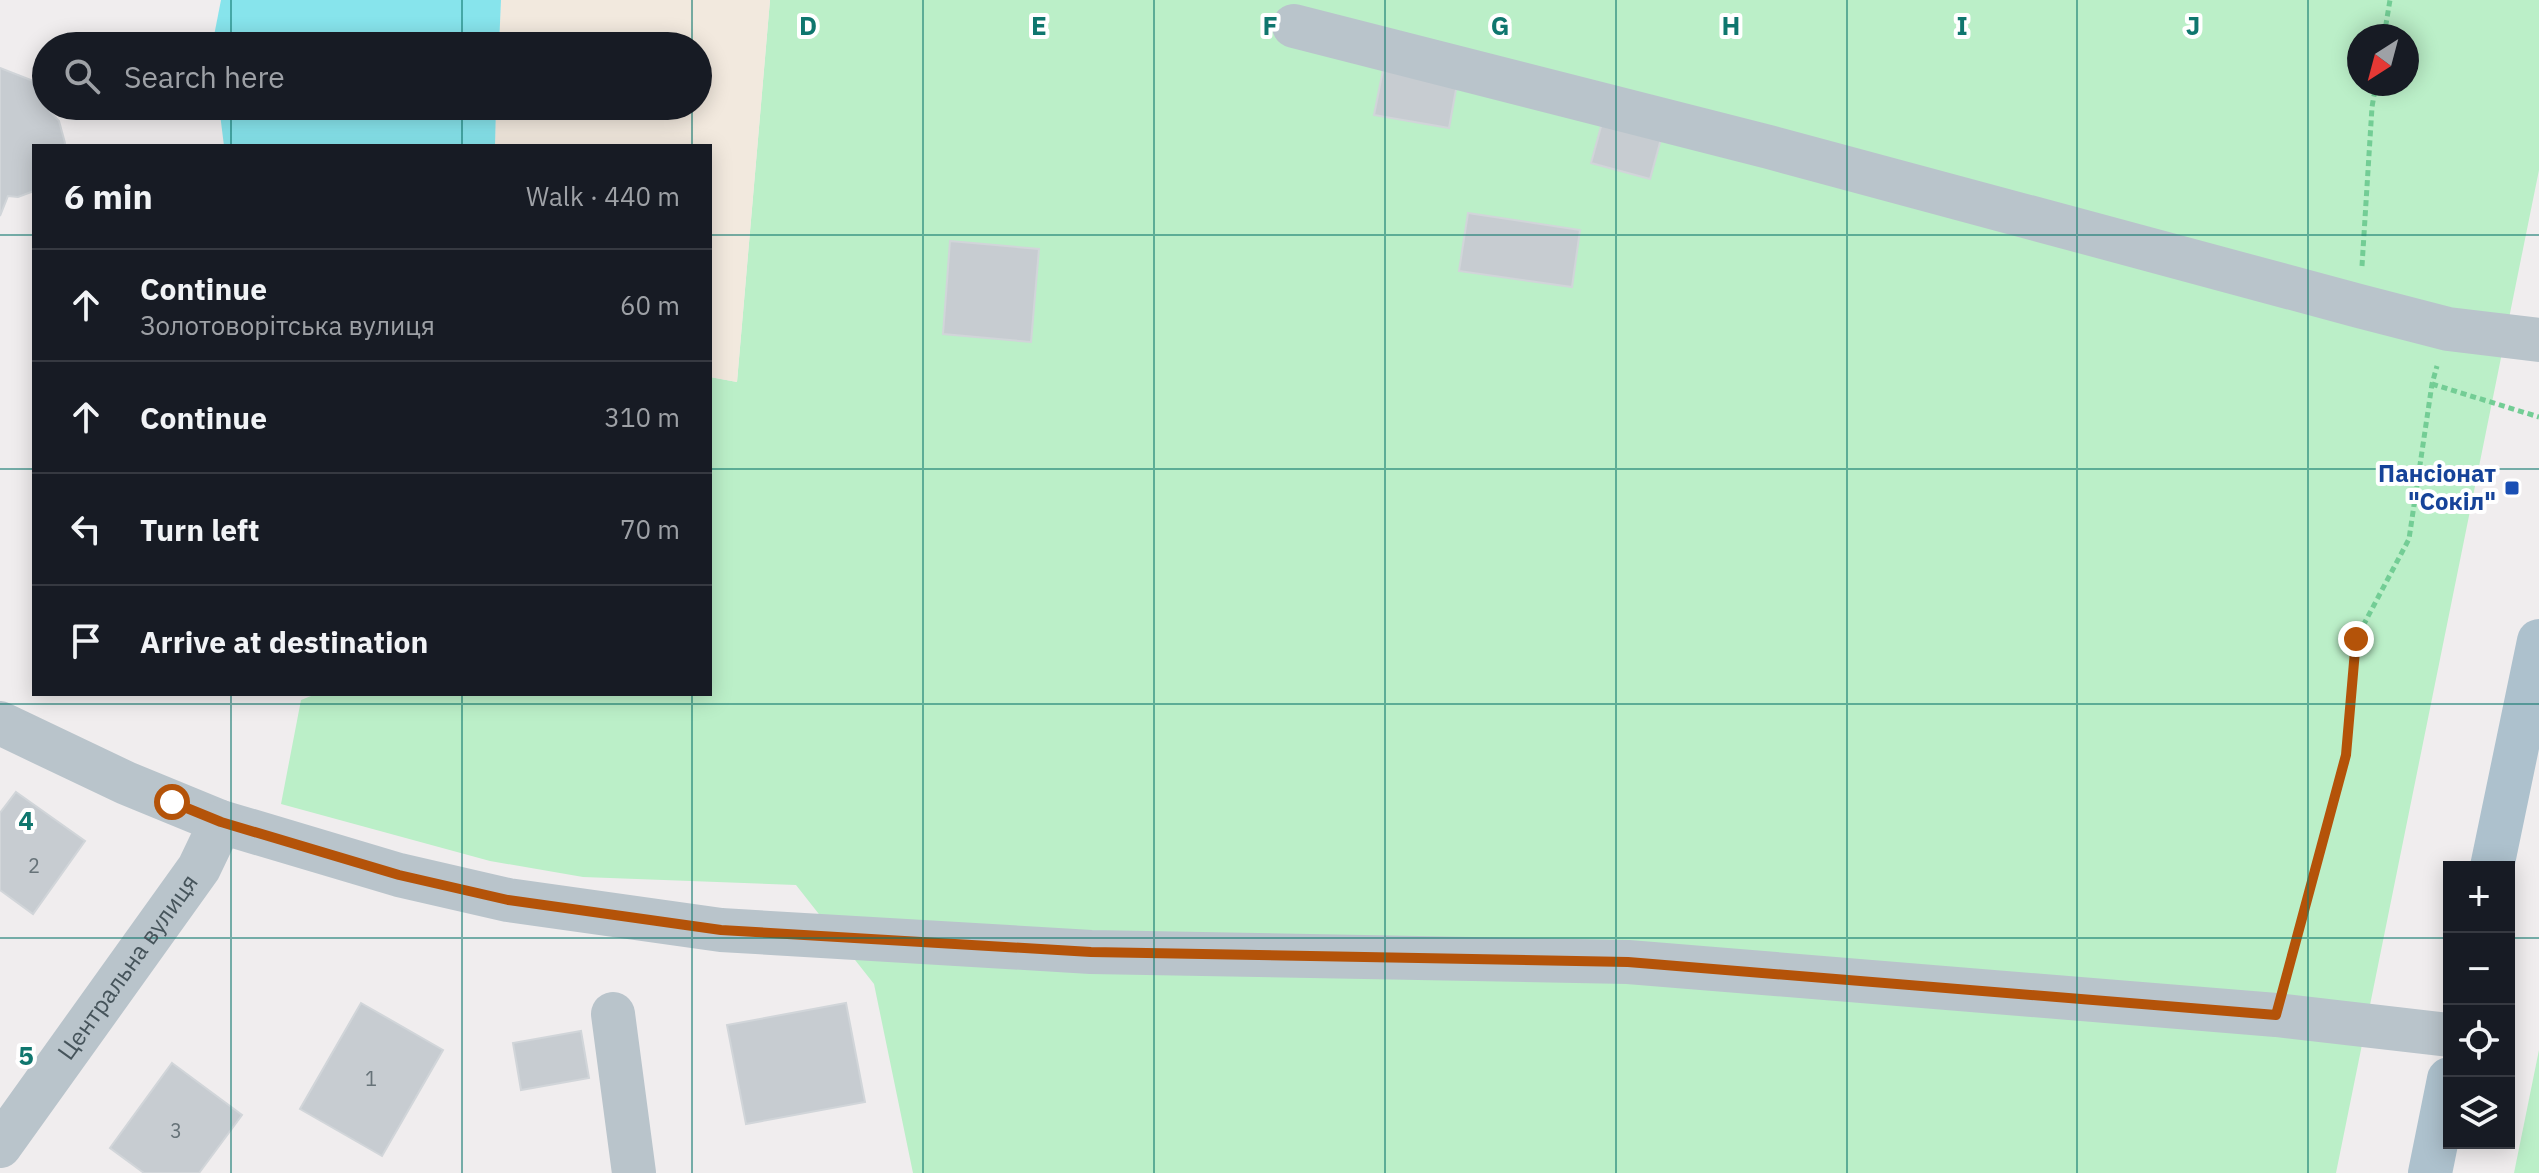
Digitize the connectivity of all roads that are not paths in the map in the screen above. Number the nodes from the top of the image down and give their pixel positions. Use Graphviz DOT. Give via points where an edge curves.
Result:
graph roads {
  1 [pos="1294,26"];
  2 [pos="2539,340"];
  3 [pos="2539,641"];
  4 [pos="0,723"];
  5 [pos="221,822"];
  6 [pos="2493,861"];
  7 [pos="613,1014"];
  8 [pos="2443,1034"];
  9 [pos="2443,1109"];
  10 [pos="0,1146"];
  11 [pos="634,1173"];
  12 [pos="2430,1173"];
  1 -- 2 [label="street" via="2448,329"];
  3 -- 6 [label="main road"];
  4 -- 5 [label="street"];
  5 -- 8 [label="street" via="399,875 508,900 737,931 1091,952 1628,962 2276,1015"];
  5 -- 10 [label="street, Центральна вулиця" via="199,868"];
  7 -- 11 [label="street"];
  9 -- 12 [label="main road"];
}
